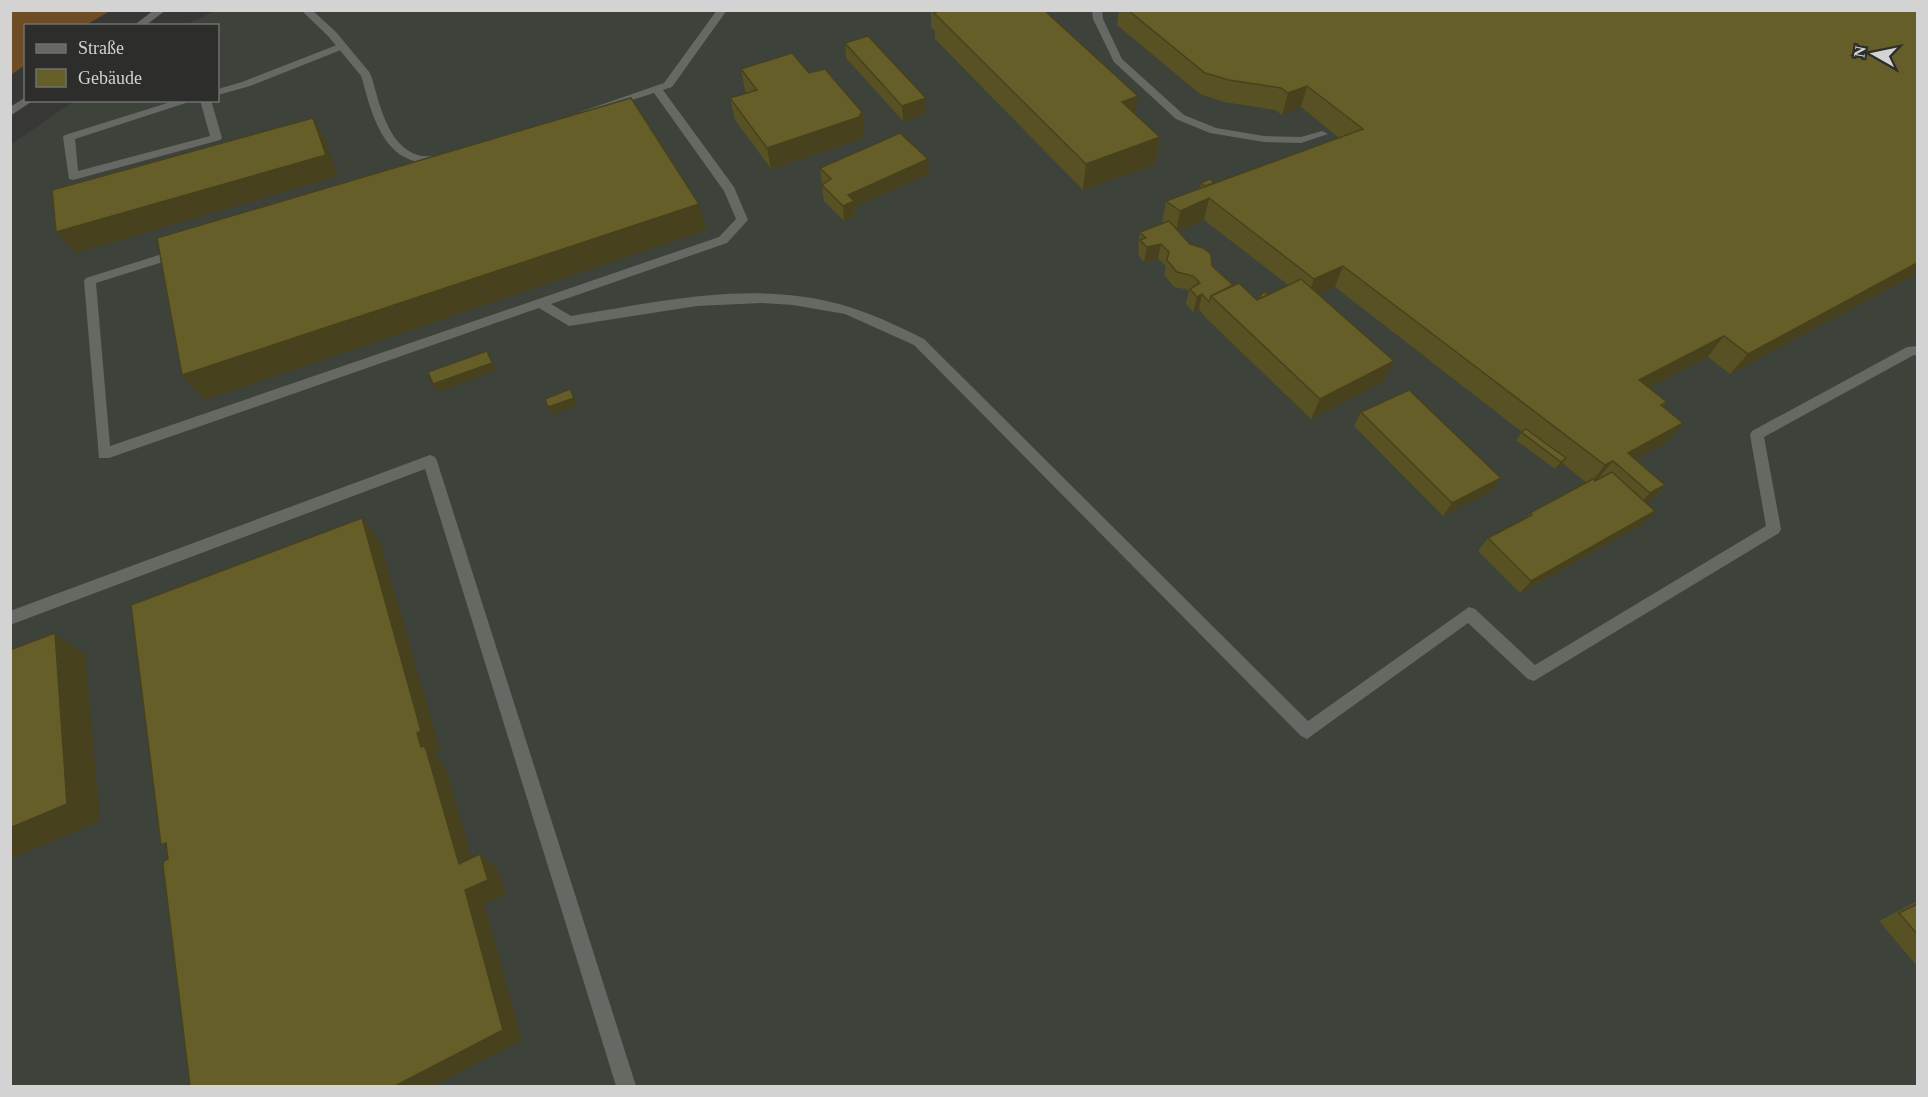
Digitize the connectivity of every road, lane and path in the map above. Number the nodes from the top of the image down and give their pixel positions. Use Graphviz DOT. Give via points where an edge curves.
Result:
graph roads {
  1 [pos="160,10"];
  2 [pos="306,10"];
  3 [pos="722,10"];
  4 [pos="1097,10"];
  5 [pos="141,24"];
  6 [pos="342,46"];
  7 [pos="657,89"];
  8 [pos="219,92"];
  9 [pos="24,102"];
  10 [pos="183,102"];
  11 [pos="207,102"];
  12 [pos="10,113"];
  13 [pos="578,114"];
  14 [pos="1322,135"];
  15 [pos="454,154"];
  16 [pos="417,160"];
  17 [pos="400,170"];
  18 [pos="189,249"];
  19 [pos="540,303"];
  20 [pos="1917,351"];
  21 [pos="10,618"];
  22 [pos="626,1086"];
  1 -- 5 [label="street"];
  2 -- 6 [label="street"];
  3 -- 7 [label="street" via="682,69 668,86"];
  4 -- 14 [label="street" via="1118,60 1180,117 1214,131 1264,139 1301,140"];
  6 -- 8 [label="street"];
  6 -- 16 [label="street" via="366,75 375,110 391,140 404,154"];
  7 -- 13 [label="street"];
  7 -- 19 [label="street" via="730,190 742,220 723,240"];
  9 -- 12 [label="street"];
  10 -- 11 [label="street" via="69,137 73,176 216,138"];
  15 -- 16 [label="street" via="432,161"];
  16 -- 17 [label="street"];
  18 -- 19 [label="street" via="90,281 104,454"];
  19 -- 20 [label="street" via="569,321 687,302 759,297 826,305 874,320 919,342 1307,730 1469,614 1534,674 1774,529 1757,435 1911,350"];
  21 -- 22 [label="street" via="430,461"];
}
